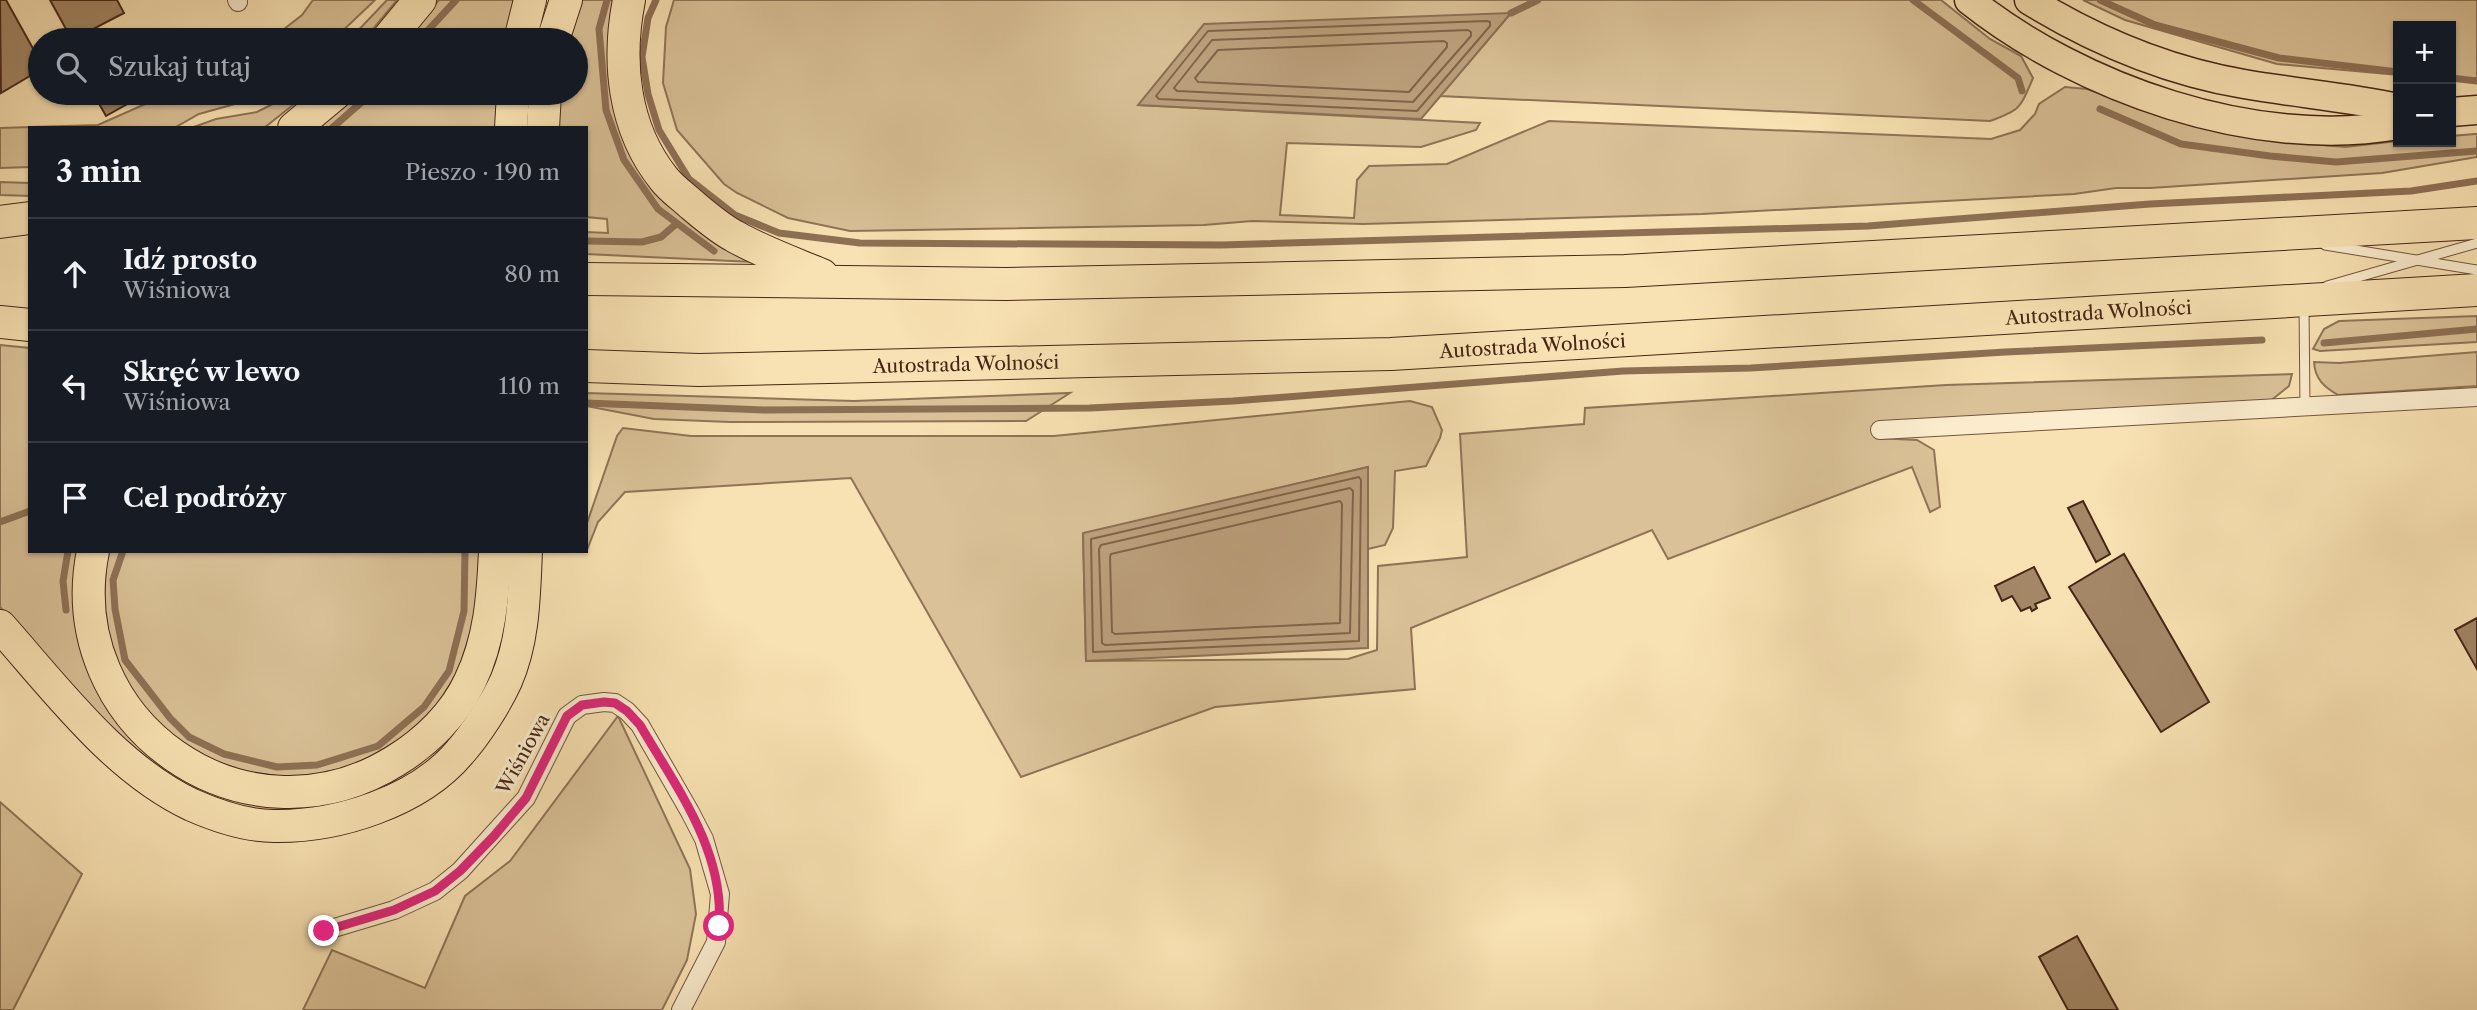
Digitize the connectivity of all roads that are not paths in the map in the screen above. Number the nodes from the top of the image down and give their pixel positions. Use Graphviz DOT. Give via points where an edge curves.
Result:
graph roads {
  1 [pos="420,0"];
  2 [pos="530,0"];
  3 [pos="566,0"];
  4 [pos="629,0"];
  5 [pos="1969,0"];
  6 [pos="2029,0"];
  7 [pos="397,28"];
  8 [pos="523,28"];
  9 [pos="557,28"];
  10 [pos="321,105"];
  11 [pos="512,105"];
  12 [pos="544,105"];
  13 [pos="2393,107"];
  14 [pos="2477,110"];
  15 [pos="2456,112"];
  16 [pos="296,126"];
  17 [pos="511,126"];
  18 [pos="543,126"];
  19 [pos="2393,126"];
  20 [pos="28,218"];
  21 [pos="0,222"];
  22 [pos="2477,223"];
  23 [pos="0,233"];
  24 [pos="2264,235"];
  25 [pos="28,237"];
  26 [pos="2477,243"];
  27 [pos="2418,260"];
  28 [pos="2477,270"];
  29 [pos="588,279"];
  30 [pos="840,282"];
  31 [pos="2477,290"];
  32 [pos="2304,300"];
  33 [pos="2266,302"];
  34 [pos="0,322"];
  35 [pos="28,325"];
  36 [pos="588,366"];
  37 [pos="2477,397"];
  38 [pos="2305,408"];
  39 [pos="1880,430"];
  40 [pos="93,553"];
  41 [pos="495,553"];
  42 [pos="526,553"];
  43 [pos="0,626"];
  44 [pos="324,931"];
  45 [pos="681,1010"];
  1 -- 7 [label="highway"];
  2 -- 8 [label="highway"];
  3 -- 9 [label="highway"];
  4 -- 30 [label="highway" via="622,62 627,100 645,147 664,179 731,235"];
  5 -- 19 [label="main road" via="2023,37 2116,87 2217,117 2332,132"];
  6 -- 13 [label="main road" via="2101,39 2175,67 2241,84"];
  10 -- 16 [label="highway"];
  11 -- 17 [label="highway"];
  12 -- 18 [label="highway"];
  14 -- 15 [label="main road"];
  20 -- 21 [label="highway"];
  22 -- 24 [label="highway"];
  23 -- 25 [label="highway"];
  24 -- 27 [label="lane"];
  24 -- 30 [label="highway" via="1625,271 1006,284"];
  26 -- 27 [label="lane"];
  27 -- 28 [label="lane"];
  27 -- 33 [label="lane"];
  29 -- 30 [label="highway"];
  31 -- 32 [label="highway, Autostrada Wolności"];
  32 -- 33 [label="highway, Autostrada Wolności"];
  32 -- 38 [label="lane"];
  33 -- 36 [label="highway, Autostrada Wolności" via="1379,354 726,369"];
  34 -- 35 [label="highway"];
  37 -- 38 [label="street"];
  38 -- 39 [label="street"];
  40 -- 41 [label="highway" via="88,574 90,621 120,700 147,733 185,763 241,788 286,792 319,791 355,782 408,754 442,723 469,684 487,632"];
  42 -- 43 [label="highway" via="524,610 506,681 460,753 429,780 386,804 350,817 305,825 272,826 229,819 191,805 143,776 111,749"];
  44 -- 45 [label="street, Wiśniowa" via="394,910 435,891 460,871 526,798 567,716 582,705 615,703 640,725 690,812 704,839 720,894 716,942"];
}
